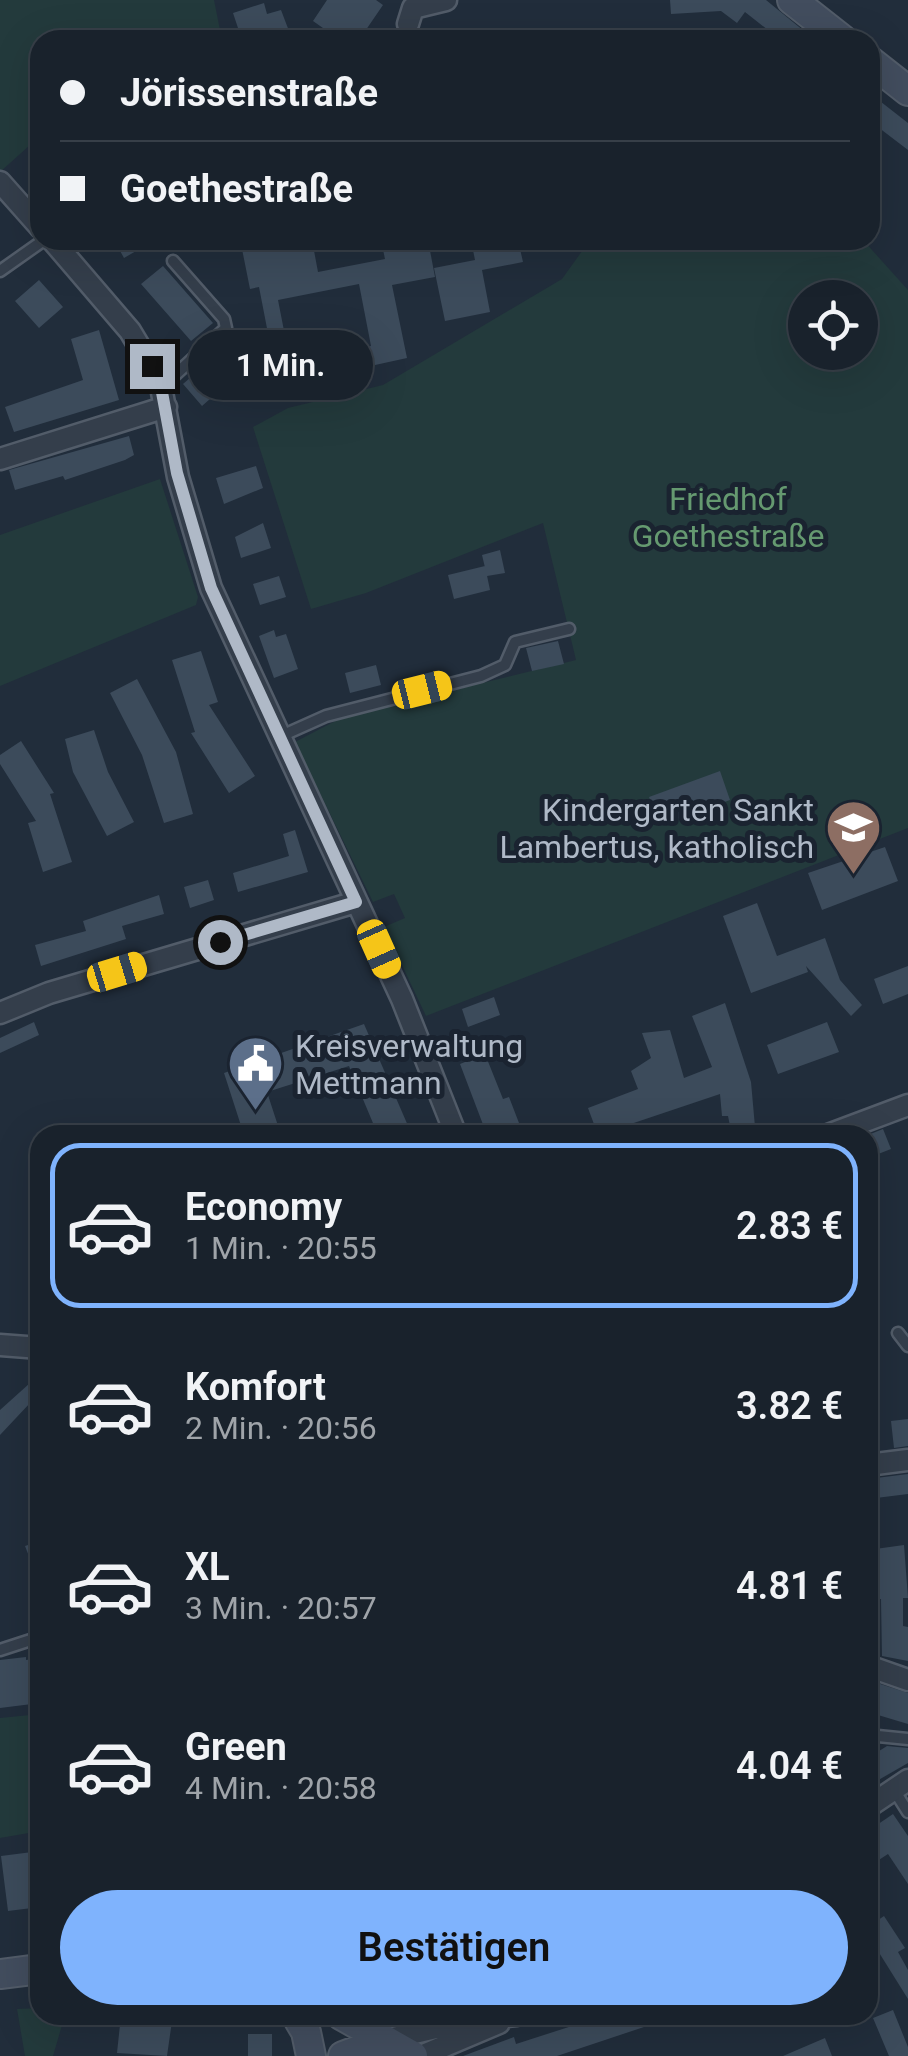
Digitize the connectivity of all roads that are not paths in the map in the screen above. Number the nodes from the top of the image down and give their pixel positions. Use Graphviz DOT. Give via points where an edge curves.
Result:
graph roads {
  1 [pos="446,0"];
  2 [pos="792,0"];
  3 [pos="408,24"];
  4 [pos="830,30"];
  5 [pos="880,69"];
  6 [pos="908,90"];
  7 [pos="0,182"];
  8 [pos="30,216"];
  9 [pos="33,250"];
  10 [pos="57,250"];
  11 [pos="173,261"];
  12 [pos="0,271"];
  13 [pos="163,397"];
  14 [pos="0,458"];
  15 [pos="569,629"];
  16 [pos="278,738"];
  17 [pos="356,902"];
  18 [pos="0,1013"];
  19 [pos="908,1105"];
  20 [pos="452,1125"];
  21 [pos="855,1125"];
  22 [pos="898,1332"];
  23 [pos="0,1345"];
  24 [pos="908,1346"];
  25 [pos="30,1347"];
  26 [pos="908,1460"];
  27 [pos="878,1464"];
  28 [pos="30,1640"];
  29 [pos="0,1650"];
  30 [pos="878,1670"];
  31 [pos="908,1680"];
  32 [pos="878,1736"];
  33 [pos="908,1739"];
  34 [pos="901,1785"];
  35 [pos="878,1800"];
  36 [pos="908,1812"];
  37 [pos="30,1970"];
  38 [pos="0,1974"];
  39 [pos="302,2025"];
  40 [pos="358,2025"];
  41 [pos="448,2025"];
  42 [pos="492,2025"];
  43 [pos="385,2040"];
  44 [pos="311,2056"];
  45 [pos="343,2056"];
  46 [pos="413,2056"];
  47 [pos="421,2056"];
  1 -- 3 [label="street" via="413,8"];
  2 -- 4 [label="street"];
  5 -- 6 [label="street"];
  7 -- 8 [label="street"];
  9 -- 12 [label="lane"];
  10 -- 13 [label="street" via="130,331"];
  11 -- 13 [label="lane" via="226,328"];
  13 -- 14 [label="street"];
  13 -- 16 [label="street" via="201,559"];
  15 -- 16 [label="lane" via="516,642 505,665 481,676 326,716"];
  16 -- 17 [label="street"];
  17 -- 18 [label="street"];
  17 -- 20 [label="street"];
  19 -- 21 [label="street"];
  22 -- 24 [label="lane"];
  23 -- 25 [label="street"];
  26 -- 27 [label="street"];
  28 -- 29 [label="lane"];
  30 -- 31 [label="street"];
  32 -- 33 [label="lane"];
  34 -- 35 [label="street"];
  34 -- 36 [label="lane"];
  37 -- 38 [label="street"];
  39 -- 44 [label="street"];
  40 -- 43 [label="street"];
  41 -- 43 [label="street"];
  42 -- 47 [label="street"];
  43 -- 45 [label="street"];
  43 -- 46 [label="street"];
}
